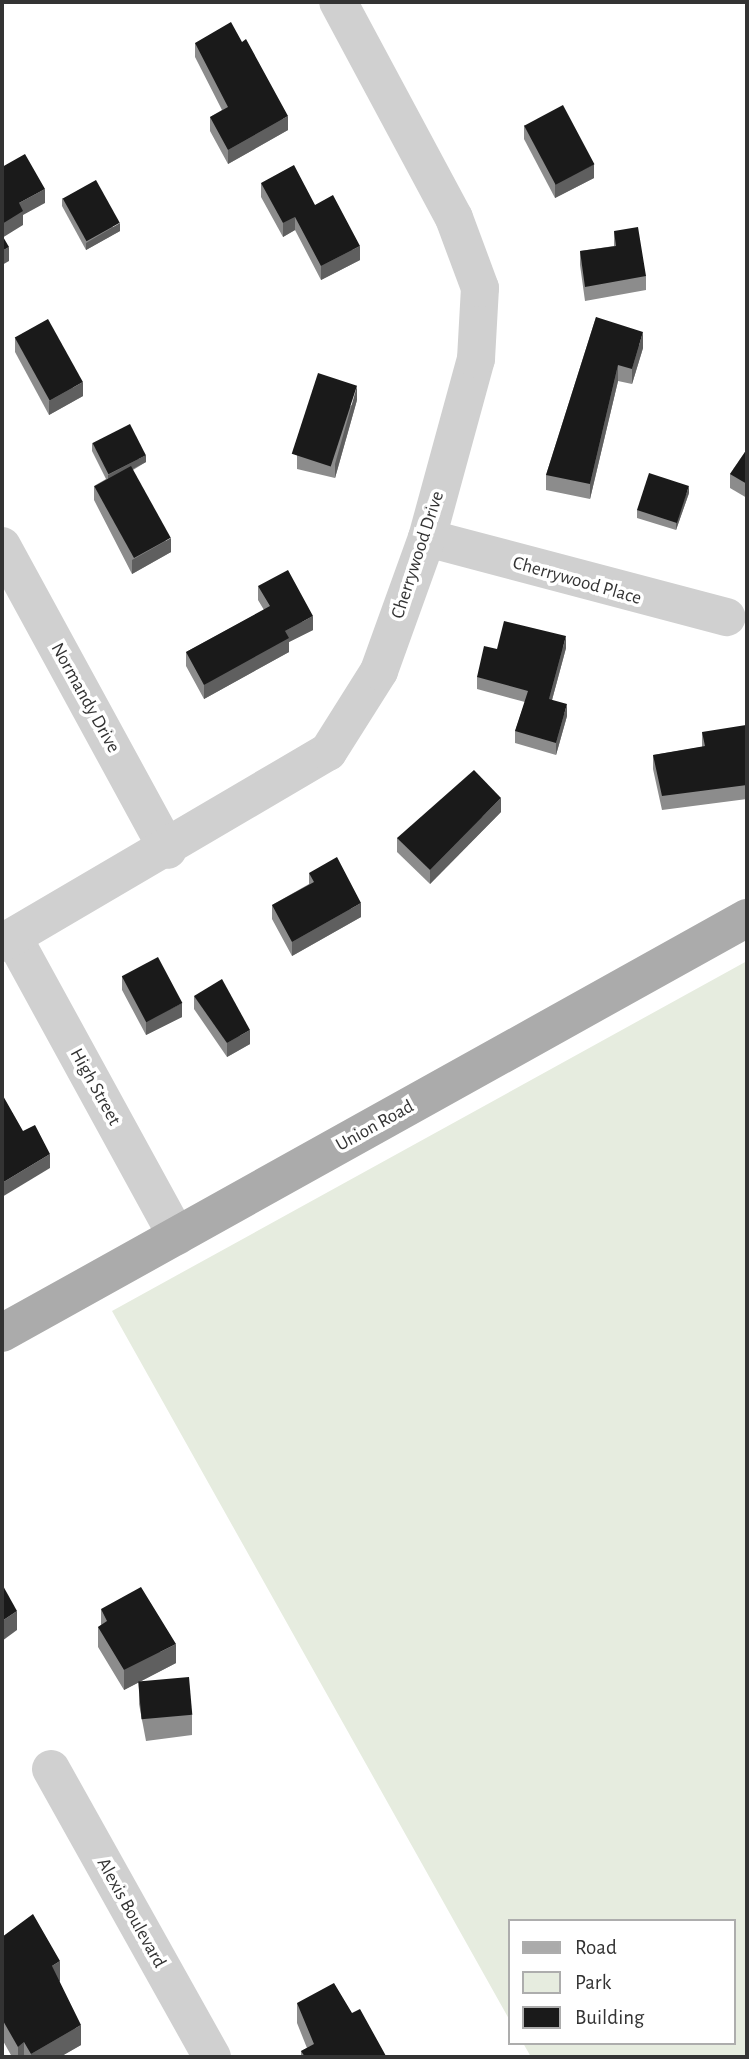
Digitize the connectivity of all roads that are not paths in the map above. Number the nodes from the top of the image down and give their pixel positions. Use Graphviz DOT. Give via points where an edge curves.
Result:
graph roads {
  1 [pos="338,2"];
  2 [pos="427,538"];
  3 [pos="2,546"];
  4 [pos="727,617"];
  5 [pos="168,850"];
  6 [pos="747,918"];
  7 [pos="7,940"];
  8 [pos="177,1236"];
  9 [pos="2,1333"];
  10 [pos="51,1769"];
  11 [pos="212,2057"];
  1 -- 2 [label="street, Cherrywood Drive" via="454,218 480,288 476,359"];
  2 -- 4 [label="street, Cherrywood Place"];
  2 -- 5 [label="street, Cherrywood Drive" via="379,671 328,752"];
  3 -- 5 [label="street, Normandy Drive"];
  5 -- 7 [label="street, Cherrywood Drive"];
  6 -- 8 [label="main road, Union Road"];
  7 -- 8 [label="street, High Street"];
  8 -- 9 [label="main road, Union Road"];
  10 -- 11 [label="street, Alexis Boulevard"];
}
